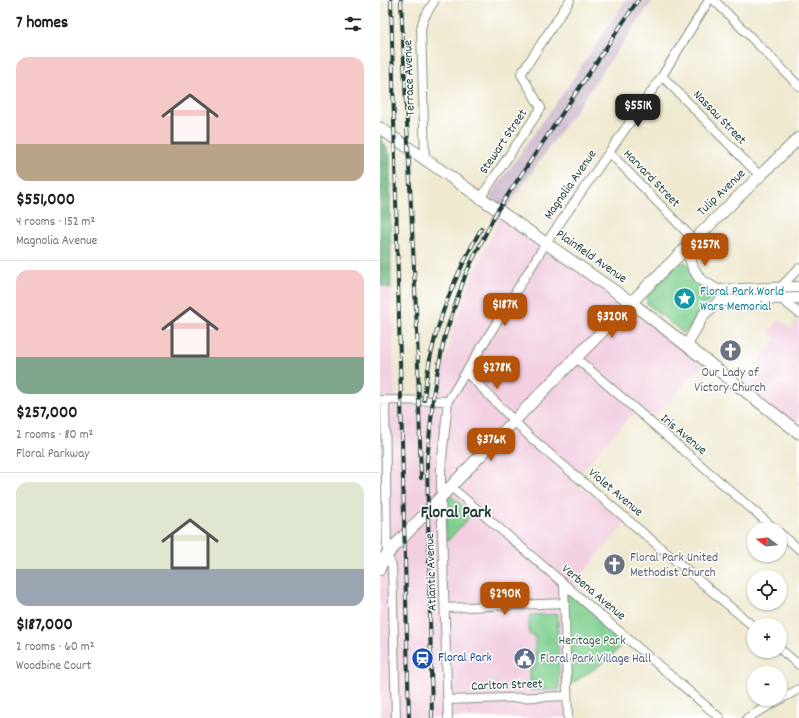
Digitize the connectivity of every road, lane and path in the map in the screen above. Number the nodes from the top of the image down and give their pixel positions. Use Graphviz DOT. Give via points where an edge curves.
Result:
graph roads {
  1 [pos="435,0"];
  2 [pos="570,0"];
  3 [pos="709,0"];
  4 [pos="714,0"];
  5 [pos="662,76"];
  6 [pos="799,86"];
  7 [pos="380,128"];
  8 [pos="799,138"];
  9 [pos="609,152"];
  10 [pos="424,159"];
  11 [pos="760,176"];
  12 [pos="481,197"];
  13 [pos="694,240"];
  14 [pos="546,243"];
  15 [pos="799,268"];
  16 [pos="799,287"];
  17 [pos="780,288"];
  18 [pos="720,296"];
  19 [pos="799,298"];
  20 [pos="781,299"];
  21 [pos="632,303"];
  22 [pos="799,313"];
  23 [pos="687,345"];
  24 [pos="576,358"];
  25 [pos="466,372"];
  26 [pos="383,400"];
  27 [pos="448,401"];
  28 [pos="515,421"];
  29 [pos="799,433"];
  30 [pos="450,486"];
  31 [pos="441,495"];
  32 [pos="767,522"];
  33 [pos="787,539"];
  34 [pos="799,549"];
  35 [pos="383,558"];
  36 [pos="380,571"];
  37 [pos="564,585"];
  38 [pos="565,603"];
  39 [pos="445,608"];
  40 [pos="747,621"];
  41 [pos="787,655"];
  42 [pos="799,665"];
  43 [pos="799,689"];
  44 [pos="567,696"];
  45 [pos="447,700"];
  46 [pos="396,718"];
  47 [pos="448,718"];
  48 [pos="568,718"];
  49 [pos="720,718"];
  50 [pos="747,718"];
  1 -- 10 [label="street, Terrace Avenue" via="421,28"];
  2 -- 12 [label="street, Stewart Street" via="521,74 541,108"];
  3 -- 5 [label="street, Magnolia Avenue"];
  4 -- 6 [label="street"];
  5 -- 9 [label="street, Magnolia Avenue"];
  5 -- 11 [label="street, Nassau Street"];
  7 -- 10 [label="main road, Plainfield Avenue"];
  8 -- 11 [label="main road, Tulip Avenue"];
  9 -- 13 [label="street, Harvard Street"];
  9 -- 14 [label="street, Magnolia Avenue"];
  10 -- 12 [label="main road, Plainfield Avenue"];
  11 -- 13 [label="main road, Tulip Avenue"];
  12 -- 14 [label="main road, Plainfield Avenue"];
  13 -- 18 [label="street" via="690,258 693,268"];
  13 -- 21 [label="main road, Tulip Avenue"];
  14 -- 21 [label="main road, Plainfield Avenue"];
  14 -- 25 [label="street, Magnolia Avenue"];
  15 -- 17 [label="street"];
  16 -- 17 [label="street"];
  17 -- 18 [label="street"];
  17 -- 20 [label="street"];
  18 -- 20 [label="street"];
  18 -- 23 [label="street" via="704,314"];
  19 -- 20 [label="street"];
  20 -- 22 [label="street"];
  21 -- 23 [label="main road, Plainfield Avenue"];
  21 -- 24 [label="main road, Tulip Avenue"];
  23 -- 29 [label="main road, Plainfield Avenue"];
  24 -- 28 [label="main road, Tulip Avenue"];
  24 -- 32 [label="street, Iris Avenue"];
  25 -- 27 [label="street, Magnolia Avenue"];
  25 -- 28 [label="street, Violet Avenue"];
  26 -- 27 [label="street"];
  26 -- 35 [label="street"];
  27 -- 31 [label="street, Atlantic Avenue"];
  28 -- 30 [label="main road, Tulip Avenue"];
  28 -- 40 [label="street, Violet Avenue" via="530,437"];
  30 -- 31 [label="main road, Tulip Avenue"];
  30 -- 37 [label="street, Verbena Avenue"];
  31 -- 35 [label="main road, Tulip Avenue"];
  31 -- 39 [label="street, Atlantic Avenue"];
  33 -- 34 [label="street"];
  35 -- 36 [label="street"];
  35 -- 46 [label="street" via="392,566"];
  37 -- 38 [label="street"];
  37 -- 49 [label="street, Verbena Avenue"];
  38 -- 39 [label="street"];
  38 -- 44 [label="street"];
  39 -- 45 [label="street, Atlantic Avenue"];
  41 -- 42 [label="street"];
  43 -- 50 [label="street"];
  44 -- 45 [label="street, Carlton Street"];
  44 -- 48 [label="street"];
  45 -- 47 [label="street, Atlantic Avenue"];
}
